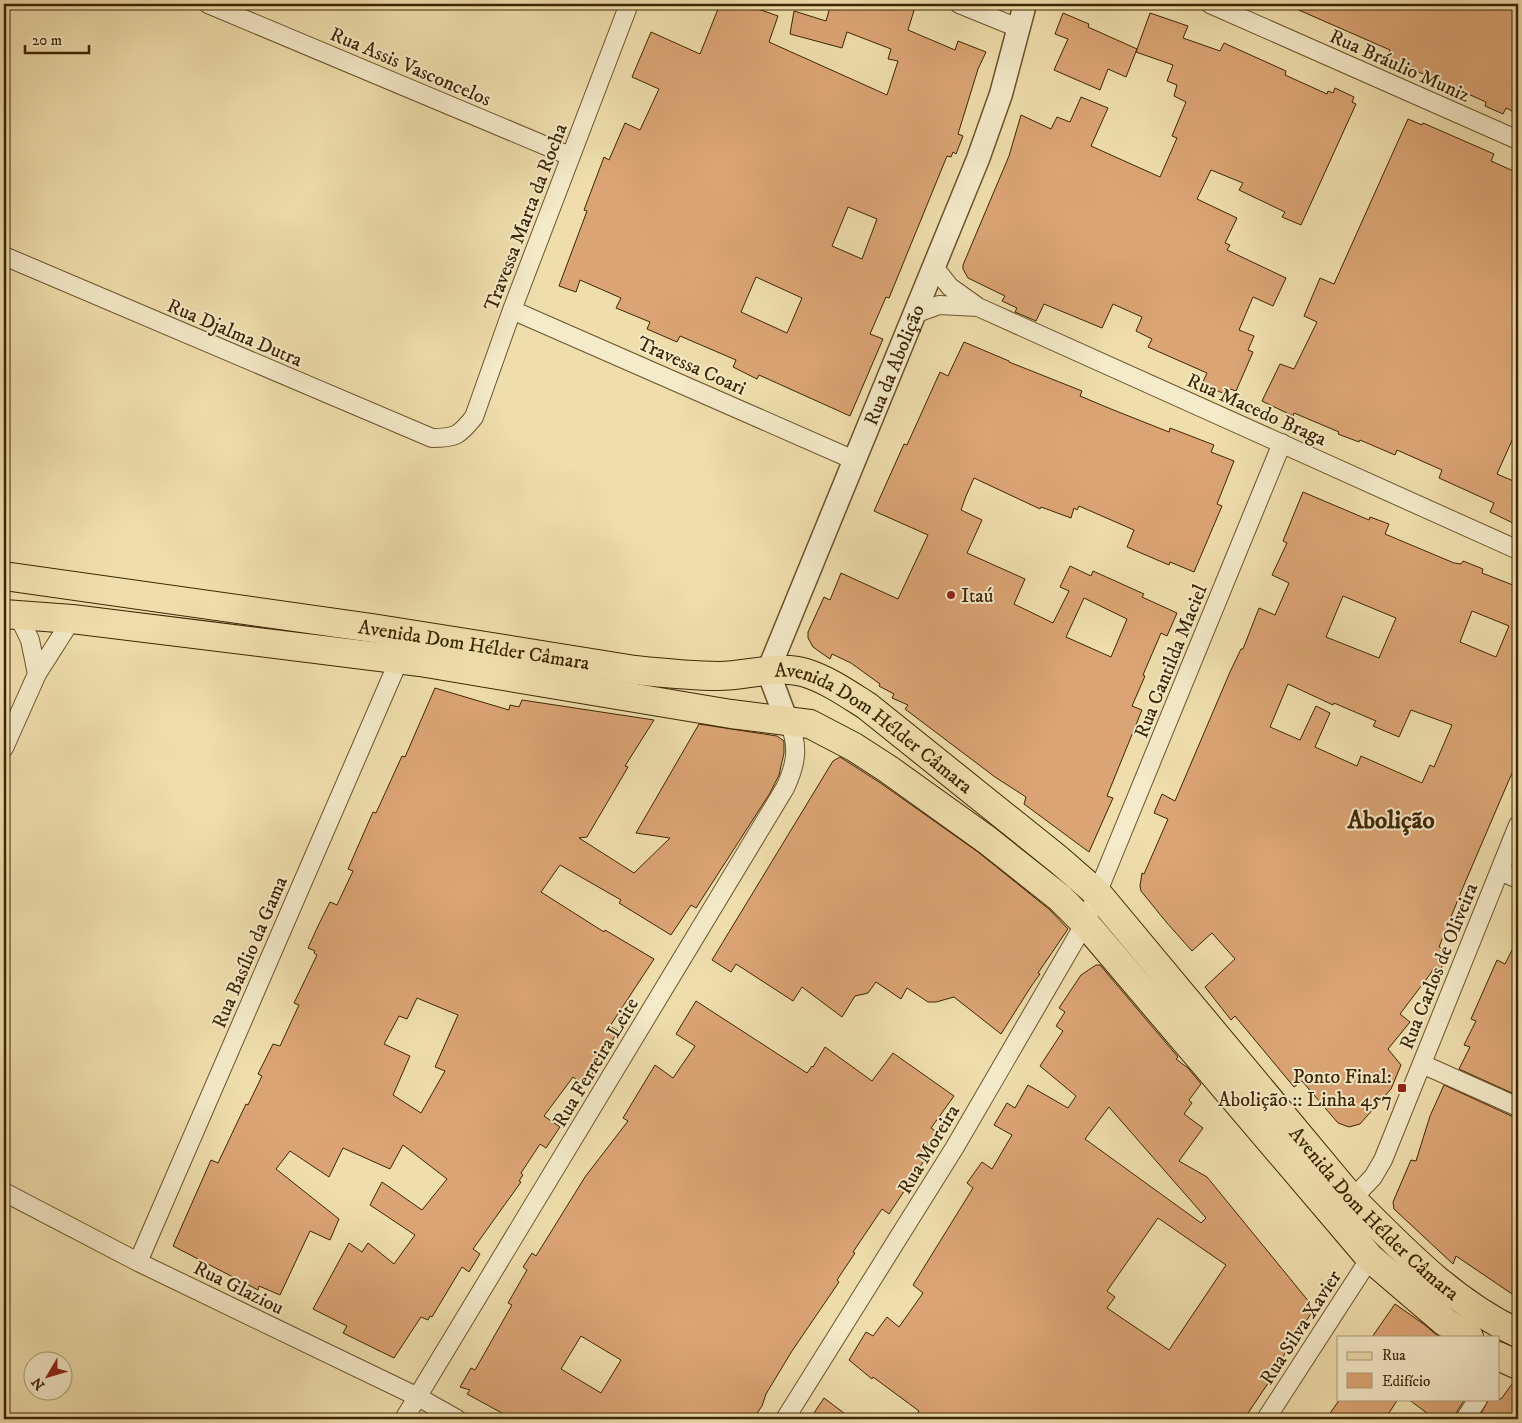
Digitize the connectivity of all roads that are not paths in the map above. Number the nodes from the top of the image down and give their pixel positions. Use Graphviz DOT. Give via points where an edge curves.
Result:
graph roads {
  1 [pos="208,4"];
  2 [pos="629,4"];
  3 [pos="959,4"];
  4 [pos="1025,4"];
  5 [pos="1210,4"];
  6 [pos="1018,28"];
  7 [pos="1518,140"];
  8 [pos="570,156"];
  9 [pos="4,256"];
  10 [pos="934,267"];
  11 [pos="978,307"];
  12 [pos="512,310"];
  13 [pos="914,314"];
  14 [pos="450,438"];
  15 [pos="1282,443"];
  16 [pos="854,460"];
  17 [pos="1518,550"];
  18 [pos="4,576"];
  19 [pos="11,614"];
  20 [pos="72,619"];
  21 [pos="399,660"];
  22 [pos="768,672"];
  23 [pos="37,674"];
  24 [pos="788,720"];
  25 [pos="4,748"];
  26 [pos="1518,824"];
  27 [pos="1500,870"];
  28 [pos="1518,879"];
  29 [pos="1098,894"];
  30 [pos="1085,923"];
  31 [pos="1422,1064"];
  32 [pos="1518,1108"];
  33 [pos="4,1192"];
  34 [pos="1352,1199"];
  35 [pos="1370,1258"];
  36 [pos="138,1262"];
  37 [pos="1518,1333"];
  38 [pos="1467,1336"];
  39 [pos="418,1397"];
  40 [pos="1477,1400"];
  41 [pos="404,1419"];
  42 [pos="457,1419"];
  43 [pos="785,1419"];
  44 [pos="1266,1419"];
  45 [pos="1464,1419"];
  1 -- 8 [label="street, Rua Assis Vasconcelos"];
  2 -- 8 [label="street, Travessa Marta da Rocha"];
  3 -- 6 [label="street"];
  4 -- 6 [label="street, Rua da Abolição"];
  5 -- 7 [label="street, Rua Bráulio Muniz"];
  6 -- 10 [label="street, Rua da Abolição" via="1001,94"];
  8 -- 12 [label="street, Travessa Marta da Rocha"];
  9 -- 14 [label="street, Rua Djalma Dutra" via="432,438"];
  10 -- 11 [label="street, Rua Macedo Braga" via="950,286"];
  10 -- 13 [label="street, Rua da Abolição"];
  11 -- 13 [label="street, Rua Macedo Braga" via="939,305"];
  11 -- 15 [label="street, Rua Macedo Braga"];
  12 -- 14 [label="street, Travessa Marta da Rocha" via="474,417 464,430"];
  12 -- 16 [label="street, Travessa Coari"];
  13 -- 16 [label="street, Rua da Abolição"];
  15 -- 17 [label="street, Rua Macedo Braga"];
  15 -- 29 [label="street, Rua Cantilda Maciel"];
  16 -- 22 [label="street, Rua da Abolição"];
  18 -- 22 [label="main road, Avenida Dom Hélder Câmara" via="372,628 635,670 720,676"];
  19 -- 20 [label="main road, Avenida Dom Hélder Câmara"];
  19 -- 23 [label="street" via="30,640"];
  20 -- 21 [label="main road, Avenida Dom Hélder Câmara"];
  20 -- 23 [label="street"];
  21 -- 24 [label="main road, Avenida Dom Hélder Câmara" via="731,714"];
  21 -- 36 [label="street, Rua Basílio da Gama"];
  22 -- 24 [label="street"];
  22 -- 29 [label="main road, Avenida Dom Hélder Câmara" via="788,670 806,673 867,706"];
  23 -- 25 [label="street"];
  24 -- 30 [label="main road, Avenida Dom Hélder Câmara" via="823,730 888,769 987,840 1060,898"];
  24 -- 39 [label="street, Rua Ferreira Leite" via="796,744 793,772 786,788"];
  26 -- 27 [label="street, Rua Carlos de Oliveira"];
  27 -- 28 [label="street"];
  27 -- 31 [label="street, Rua Carlos de Oliveira"];
  29 -- 30 [label="street, Rua Moreira"];
  29 -- 34 [label="main road, Avenida Dom Hélder Câmara"];
  30 -- 35 [label="main road, Avenida Dom Hélder Câmara"];
  30 -- 43 [label="street, Rua Moreira" via="955,1147"];
  31 -- 32 [label="street"];
  31 -- 34 [label="street, Rua Carlos de Oliveira" via="1383,1160 1373,1177"];
  33 -- 36 [label="street, Rua Glaziou"];
  34 -- 37 [label="main road, Avenida Dom Hélder Câmara" via="1458,1298"];
  35 -- 38 [label="main road, Avenida Dom Hélder Câmara" via="1445,1322"];
  35 -- 44 [label="street, Rua Silva Xavier"];
  36 -- 39 [label="street, Rua Glaziou"];
  39 -- 41 [label="street, Rua Ferreira Leite"];
  39 -- 42 [label="street, Rua Glaziou"];
  40 -- 45 [label="street"];
}
